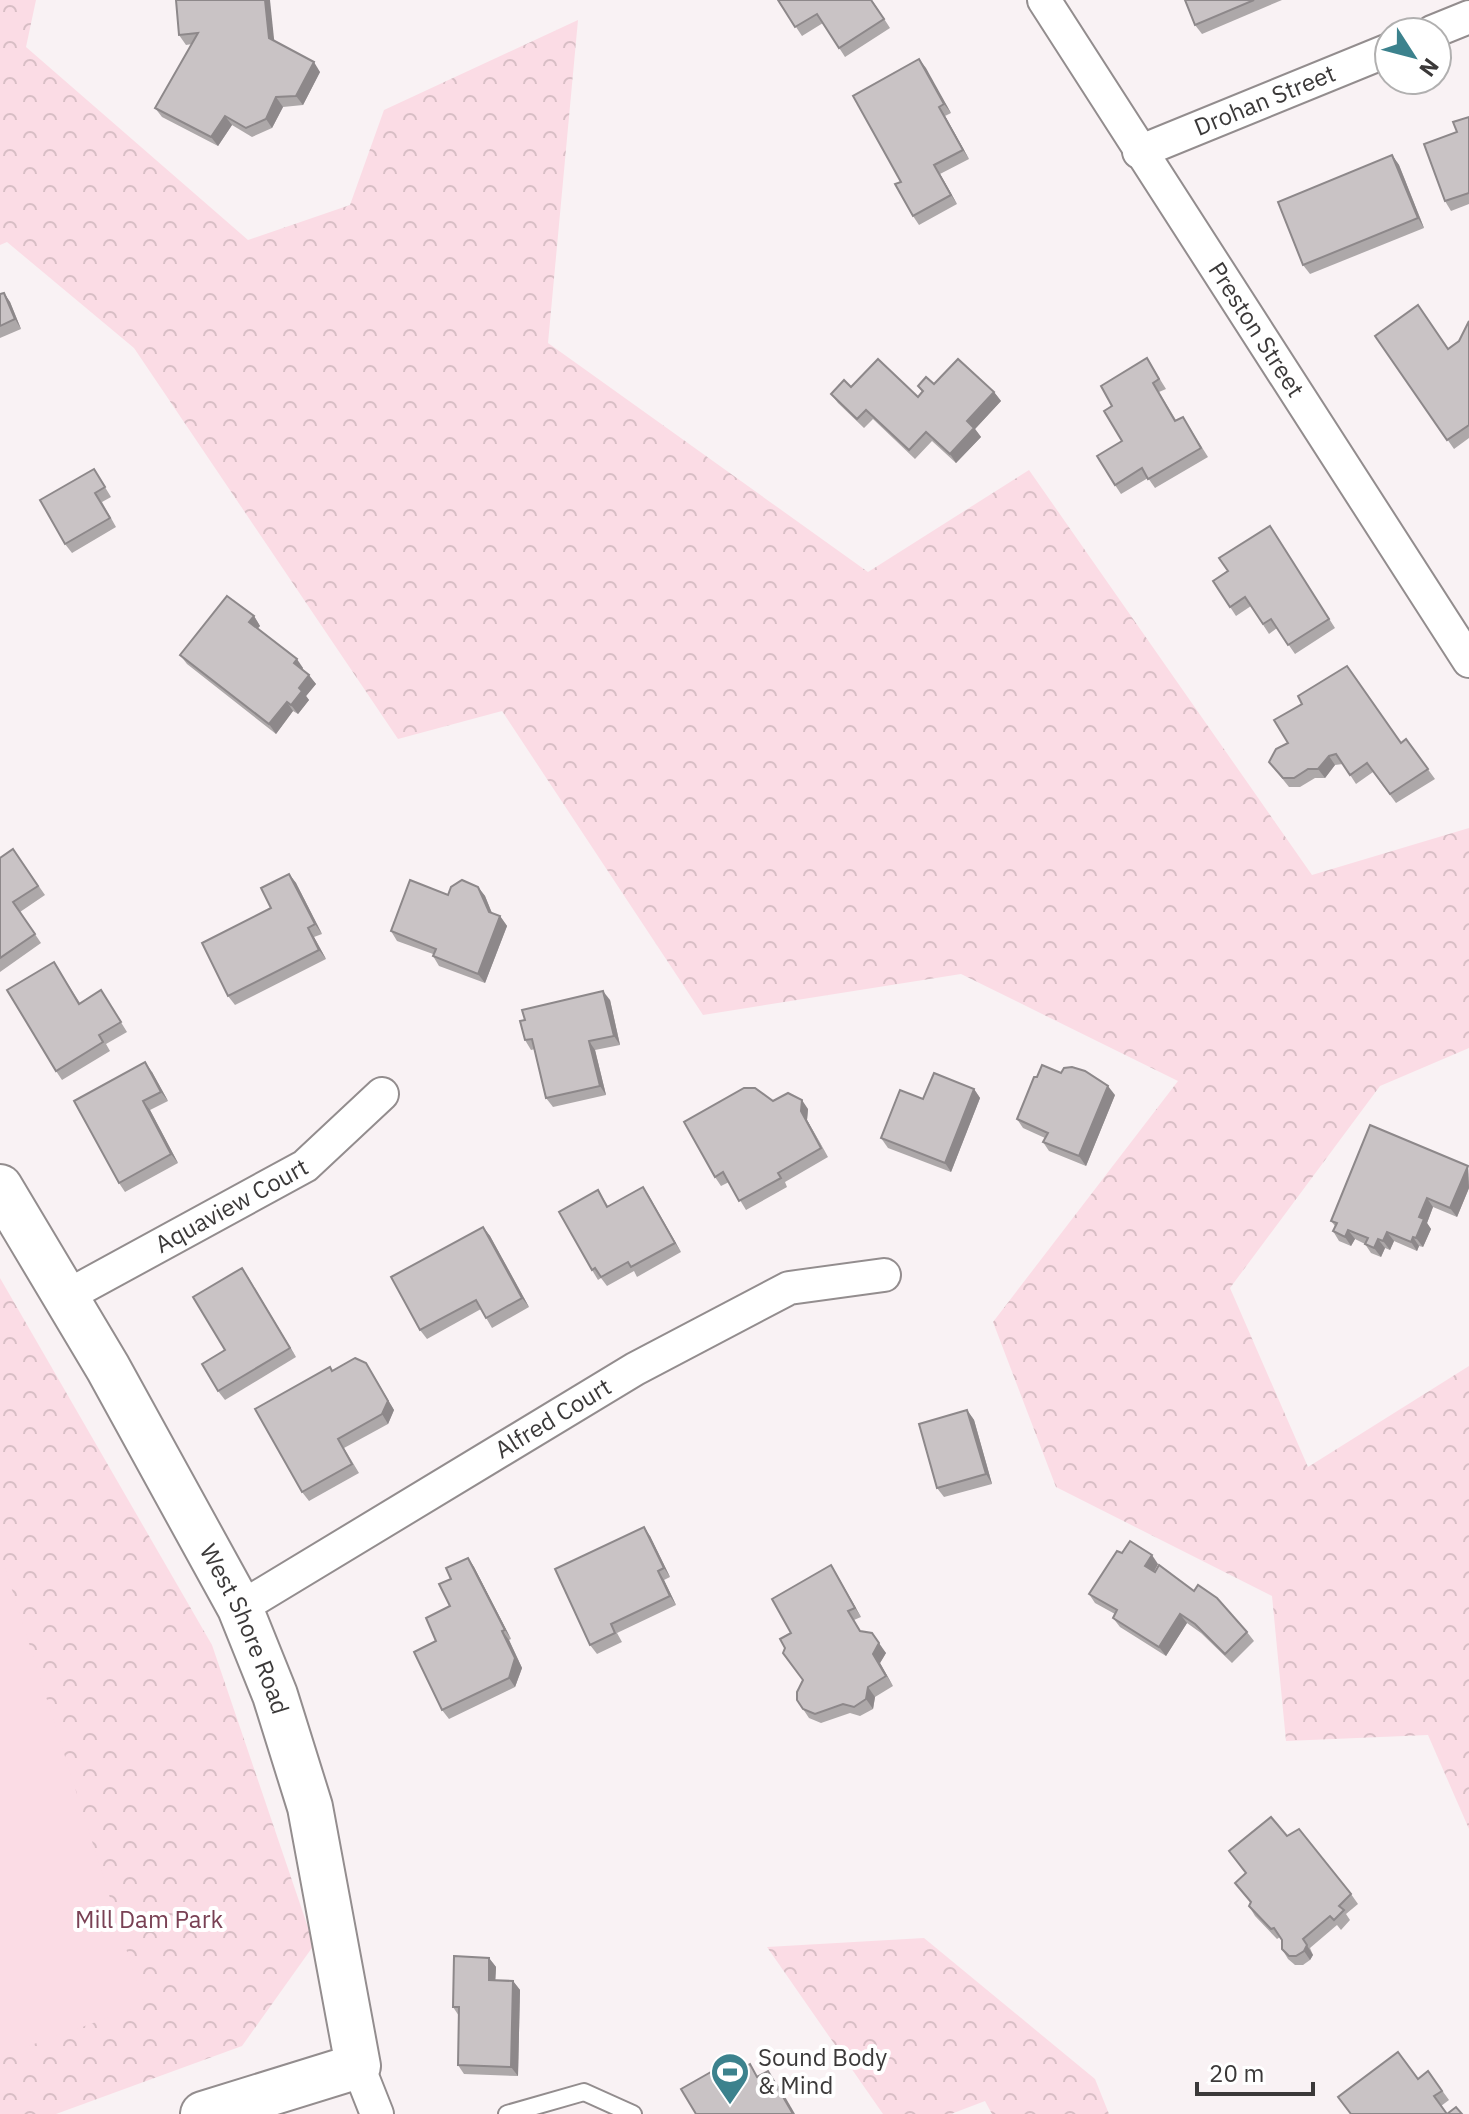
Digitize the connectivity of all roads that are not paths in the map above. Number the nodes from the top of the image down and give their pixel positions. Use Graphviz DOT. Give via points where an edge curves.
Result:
graph roads {
  1 [pos="1044,0"];
  2 [pos="1373,57"];
  3 [pos="1139,152"];
  4 [pos="1469,661"];
  5 [pos="382,1094"];
  6 [pos="0,1187"];
  7 [pos="884,1275"];
  8 [pos="65,1297"];
  9 [pos="240,1608"];
  10 [pos="358,2066"];
  11 [pos="203,2114"];
  12 [pos="377,2114"];
  13 [pos="507,2114"];
  14 [pos="633,2114"];
  1 -- 3 [label="street, Preston Street"];
  2 -- 3 [label="street, Drohan Street"];
  3 -- 4 [label="street, Preston Street"];
  5 -- 8 [label="street, Aquaview Court" via="305,1166"];
  6 -- 8 [label="street, West Shore Road"];
  7 -- 9 [label="street, Alfred Court" via="789,1288 635,1369"];
  8 -- 9 [label="street, West Shore Road"];
  9 -- 10 [label="street, West Shore Road" via="310,1807"];
  10 -- 11 [label="street"];
  10 -- 12 [label="street, West Shore Road"];
  13 -- 14 [label="lane" via="584,2092"];
}
